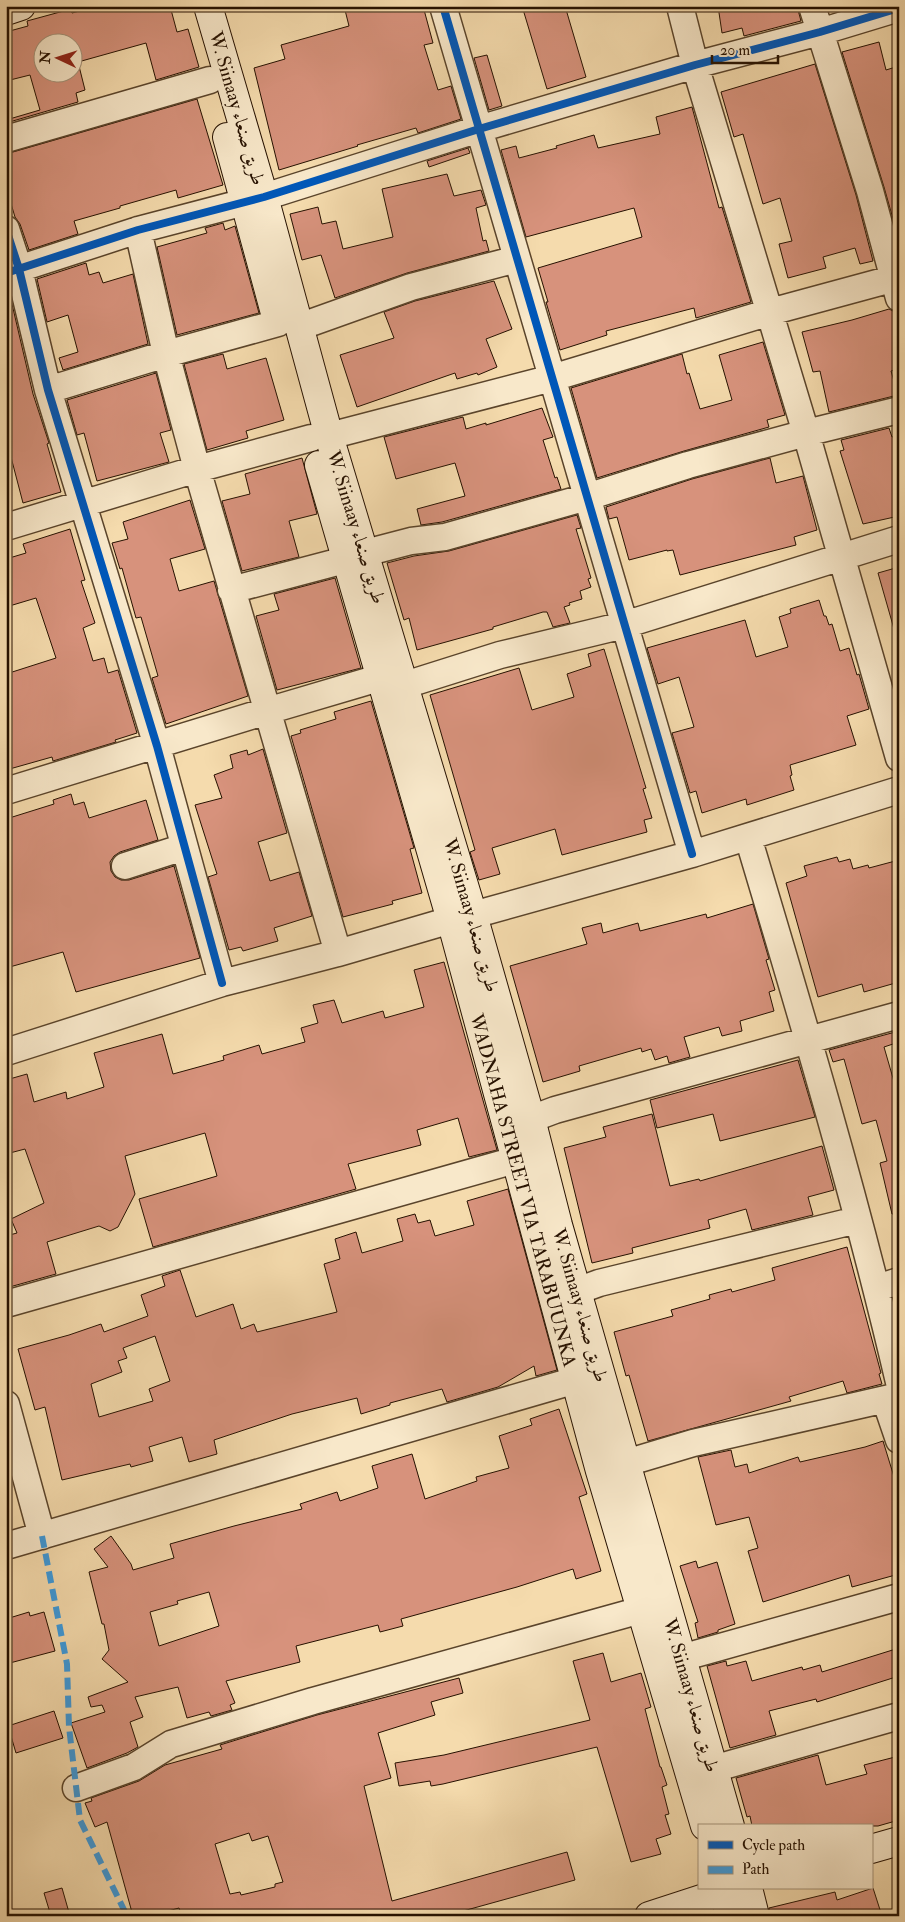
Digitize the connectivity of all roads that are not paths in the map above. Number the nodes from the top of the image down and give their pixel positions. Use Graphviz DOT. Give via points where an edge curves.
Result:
graph roads {
  1 [pos="21,6"];
  2 [pos="189,6"];
  3 [pos="208,6"];
  4 [pos="443,6"];
  5 [pos="680,6"];
  6 [pos="812,6"];
  7 [pos="899,8"];
  8 [pos="6,11"];
  9 [pos="820,32"];
  10 [pos="695,65"];
  11 [pos="210,80"];
  12 [pos="479,129"];
  13 [pos="6,139"];
  14 [pos="254,200"];
  15 [pos="6,229"];
  16 [pos="138,230"];
  17 [pos="517,260"];
  18 [pos="12,271"];
  19 [pos="897,285"];
  20 [pos="770,312"];
  21 [pos="289,325"];
  22 [pos="166,354"];
  23 [pos="552,378"];
  24 [pos="48,390"];
  25 [pos="899,410"];
  26 [pos="806,433"];
  27 [pos="320,437"];
  28 [pos="197,469"];
  29 [pos="587,497"];
  30 [pos="84,504"];
  31 [pos="6,527"];
  32 [pos="899,539"];
  33 [pos="355,556"];
  34 [pos="841,557"];
  35 [pos="231,590"];
  36 [pos="624,624"];
  37 [pos="393,681"];
  38 [pos="267,710"];
  39 [pos="157,746"];
  40 [pos="899,758"];
  41 [pos="899,790"];
  42 [pos="6,791"];
  43 [pos="748,837"];
  44 [pos="184,847"];
  45 [pos="692,854"];
  46 [pos="125,866"];
  47 [pos="462,918"];
  48 [pos="338,953"];
  49 [pos="222,983"];
  50 [pos="899,1015"];
  51 [pos="809,1041"];
  52 [pos="6,1052"];
  53 [pos="531,1120"];
  54 [pos="514,1160"];
  55 [pos="857,1220"];
  56 [pos="888,1284"];
  57 [pos="577,1291"];
  58 [pos="6,1304"];
  59 [pos="576,1380"];
  60 [pos="894,1392"];
  61 [pos="6,1404"];
  62 [pos="899,1440"];
  63 [pos="626,1463"];
  64 [pos="42,1536"];
  65 [pos="6,1546"];
  66 [pos="899,1597"];
  67 [pos="641,1610"];
  68 [pos="681,1658"];
  69 [pos="899,1716"];
  70 [pos="713,1769"];
  71 [pos="76,1788"];
  72 [pos="704,1824"];
  73 [pos="729,1824"];
  74 [pos="899,1841"];
  75 [pos="872,1849"];
  76 [pos="732,1895"];
  77 [pos="649,1916"];
  78 [pos="755,1916"];
  1 -- 8 [label="main road"];
  2 -- 11 [label="main road"];
  3 -- 14 [label="main road, W. Siinaay طريق صنعاء"];
  4 -- 12 [label="street"];
  5 -- 10 [label="street"];
  6 -- 9 [label="street"];
  7 -- 9 [label="street"];
  9 -- 10 [label="street"];
  9 -- 19 [label="street"];
  10 -- 12 [label="street"];
  10 -- 20 [label="street"];
  11 -- 13 [label="street"];
  11 -- 14 [label="main road"];
  12 -- 14 [label="street"];
  12 -- 17 [label="street"];
  14 -- 16 [label="street"];
  14 -- 21 [label="main road, W. Siinaay طريق صنعاء"];
  15 -- 18 [label="street"];
  16 -- 18 [label="street"];
  16 -- 22 [label="street"];
  17 -- 21 [label="street" via="412,287"];
  17 -- 23 [label="street"];
  18 -- 24 [label="street"];
  19 -- 20 [label="street"];
  20 -- 23 [label="street"];
  20 -- 26 [label="street"];
  21 -- 22 [label="street"];
  21 -- 27 [label="main road, W. Siinaay طريق صنعاء"];
  22 -- 24 [label="street"];
  22 -- 28 [label="street"];
  23 -- 27 [label="street"];
  23 -- 29 [label="street"];
  24 -- 30 [label="street"];
  25 -- 26 [label="street"];
  26 -- 29 [label="street"];
  26 -- 34 [label="street"];
  27 -- 28 [label="street"];
  27 -- 33 [label="main road, W. Siinaay طريق صنعاء"];
  28 -- 30 [label="street"];
  28 -- 35 [label="street"];
  29 -- 33 [label="street" via="445,537 411,541"];
  29 -- 36 [label="street"];
  30 -- 31 [label="street"];
  30 -- 39 [label="street"];
  32 -- 34 [label="street"];
  33 -- 35 [label="street"];
  33 -- 37 [label="main road, W. Siinaay طريق صنعاء"];
  34 -- 36 [label="street"];
  34 -- 40 [label="street"];
  35 -- 38 [label="street"];
  36 -- 37 [label="street"];
  36 -- 45 [label="street"];
  37 -- 38 [label="street"];
  37 -- 47 [label="main road, W. Siinaay طريق صنعاء"];
  38 -- 39 [label="street"];
  38 -- 48 [label="street"];
  39 -- 42 [label="street"];
  39 -- 44 [label="street"];
  41 -- 43 [label="street"];
  43 -- 45 [label="street"];
  43 -- 51 [label="street"];
  44 -- 46 [label="street"];
  44 -- 49 [label="street"];
  45 -- 47 [label="street"];
  47 -- 48 [label="street"];
  47 -- 53 [label="main road, W. Siinaay طريق صنعاء"];
  47 -- 54 [label="main road, WADNAHA STREET VIA TARABUUNKA"];
  48 -- 49 [label="street"];
  49 -- 52 [label="street"];
  50 -- 51 [label="street"];
  51 -- 53 [label="street" via="555,1110"];
  51 -- 55 [label="street"];
  53 -- 57 [label="main road, W. Siinaay طريق صنعاء"];
  54 -- 58 [label="street"];
  54 -- 59 [label="main road, WADNAHA STREET VIA TARABUUNKA"];
  55 -- 56 [label="street"];
  55 -- 57 [label="street"];
  56 -- 60 [label="street"];
  57 -- 63 [label="main road, W. Siinaay طريق صنعاء"];
  59 -- 64 [label="street"];
  59 -- 67 [label="main road, WADNAHA STREET VIA TARABUUNKA"];
  60 -- 62 [label="street"];
  60 -- 63 [label="street"];
  61 -- 64 [label="street"];
  63 -- 68 [label="main road, W. Siinaay طريق صنعاء"];
  64 -- 65 [label="street"];
  66 -- 68 [label="street"];
  67 -- 71 [label="street" via="171,1744 134,1767"];
  67 -- 72 [label="main road, WADNAHA STREET VIA TARABUUNKA"];
  68 -- 70 [label="main road, W. Siinaay طريق صنعاء"];
  69 -- 70 [label="street"];
  70 -- 73 [label="main road, W. Siinaay طريق صنعاء"];
  74 -- 75 [label="main road"];
  76 -- 77 [label="main road"];
  76 -- 78 [label="main road"];
}
